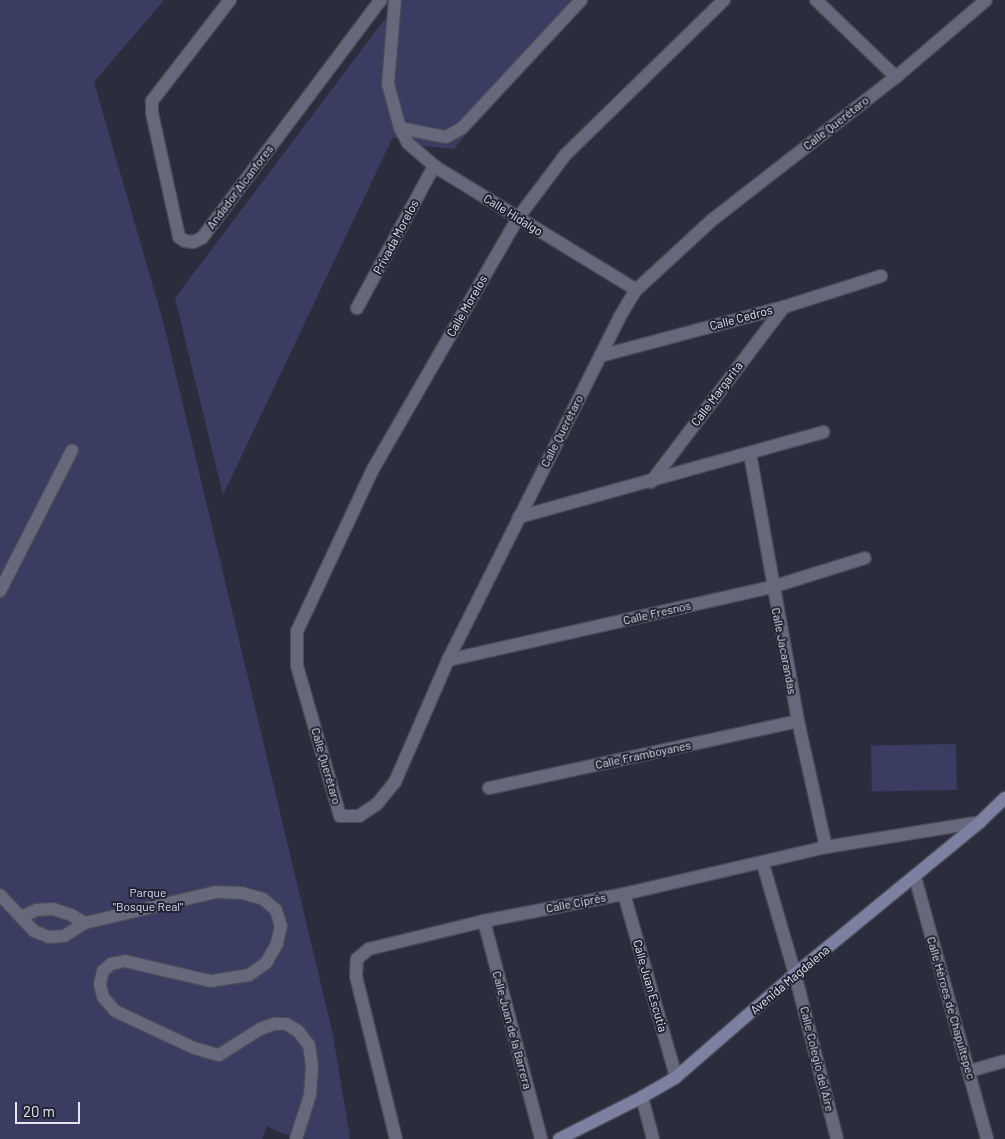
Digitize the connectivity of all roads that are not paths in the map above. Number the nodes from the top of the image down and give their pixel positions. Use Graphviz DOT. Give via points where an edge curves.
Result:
graph roads {
  1 [pos="230,0"];
  2 [pos="381,0"];
  3 [pos="395,0"];
  4 [pos="581,0"];
  5 [pos="724,0"];
  6 [pos="816,0"];
  7 [pos="986,0"];
  8 [pos="896,77"];
  9 [pos="400,128"];
  10 [pos="434,166"];
  11 [pos="518,218"];
  12 [pos="881,276"];
  13 [pos="636,290"];
  14 [pos="784,307"];
  15 [pos="358,308"];
  16 [pos="600,356"];
  17 [pos="823,432"];
  18 [pos="72,450"];
  19 [pos="750,454"];
  20 [pos="651,482"];
  21 [pos="519,517"];
  22 [pos="865,558"];
  23 [pos="772,587"];
  24 [pos="0,591"];
  25 [pos="448,660"];
  26 [pos="297,666"];
  27 [pos="798,721"];
  28 [pos="489,788"];
  29 [pos="1005,798"];
  30 [pos="980,822"];
  31 [pos="826,847"];
  32 [pos="763,864"];
  33 [pos="914,877"];
  34 [pos="624,894"];
  35 [pos="0,895"];
  36 [pos="21,917"];
  37 [pos="484,920"];
  38 [pos="85,923"];
  39 [pos="795,974"];
  40 [pos="1005,1061"];
  41 [pos="970,1071"];
  42 [pos="676,1077"];
  43 [pos="642,1098"];
  44 [pos="296,1139"];
  45 [pos="396,1139"];
  46 [pos="541,1139"];
  47 [pos="559,1139"];
  48 [pos="653,1139"];
  49 [pos="837,1139"];
  50 [pos="987,1139"];
  1 -- 2 [label="street, Andador Alcanfores" via="152,102 179,237 185,241 202,238"];
  3 -- 9 [label="street" via="388,84"];
  4 -- 9 [label="street" via="462,128 446,137"];
  5 -- 11 [label="street, Calle Morelos" via="566,154"];
  6 -- 8 [label="street"];
  7 -- 8 [label="street, Calle Querétaro"];
  8 -- 13 [label="street, Calle Querétaro" via="712,220"];
  9 -- 10 [label="street, Calle Hidalgo" via="408,143"];
  10 -- 11 [label="street, Calle Hidalgo"];
  10 -- 15 [label="street, Privada Morelos"];
  11 -- 13 [label="street, Calle Hidalgo"];
  11 -- 26 [label="street, Calle Morelos" via="373,469 297,631"];
  12 -- 14 [label="street, Calle Cedros"];
  13 -- 16 [label="street, Calle Querétaro"];
  14 -- 16 [label="street, Calle Cedros"];
  14 -- 20 [label="street, Calle Margarita"];
  16 -- 21 [label="street, Calle Querétaro"];
  17 -- 19 [label="street"];
  18 -- 24 [label="street"];
  19 -- 20 [label="street"];
  19 -- 23 [label="street, Calle Jacarandas"];
  20 -- 21 [label="street"];
  21 -- 25 [label="street, Calle Querétaro"];
  22 -- 23 [label="street, Calle Fresnos"];
  23 -- 25 [label="street, Calle Fresnos"];
  23 -- 27 [label="street, Calle Jacarandas"];
  25 -- 26 [label="street, Calle Querétaro" via="395,782 377,804 359,816 340,816"];
  27 -- 28 [label="street, Calle Framboyanes"];
  27 -- 31 [label="street, Calle Jacarandas"];
  29 -- 30 [label="main road, Avenida Magdalena"];
  30 -- 31 [label="street, Calle Ciprés"];
  30 -- 33 [label="main road, Avenida Magdalena"];
  31 -- 32 [label="street, Calle Ciprés"];
  32 -- 34 [label="street, Calle Ciprés"];
  32 -- 39 [label="street, Calle Colegio del Aire"];
  33 -- 39 [label="main road, Avenida Magdalena"];
  33 -- 41 [label="street, Calle Héroes de Chapultepec"];
  34 -- 37 [label="street, Calle Ciprés"];
  34 -- 42 [label="street, Calle Juan Escutia"];
  35 -- 36 [label="street"];
  36 -- 38 [label="street" via="36,910 53,909"];
  36 -- 38 [label="street" via="34,931 49,937 64,936"];
  37 -- 45 [label="street, Calle Ciprés" via="369,949 358,959 356,976"];
  37 -- 46 [label="street, Calle Juan de la Barrera"];
  38 -- 44 [label="street" via="216,892 242,893 263,899 276,910 281,926 277,944 266,963 249,975 210,981 125,961 111,964 103,971 100,984 103,997 115,1011 194,1048 219,1055 260,1029 274,1024 286,1024 298,1030 308,1045 312,1066 310,1095"];
  39 -- 42 [label="main road, Avenida Magdalena"];
  39 -- 49 [label="street, Calle Colegio del Aire"];
  40 -- 41 [label="street"];
  41 -- 50 [label="street, Calle Héroes de Chapultepec"];
  42 -- 43 [label="main road, Avenida Magdalena"];
  43 -- 47 [label="main road, Avenida Magdalena"];
  43 -- 48 [label="street"];
}
